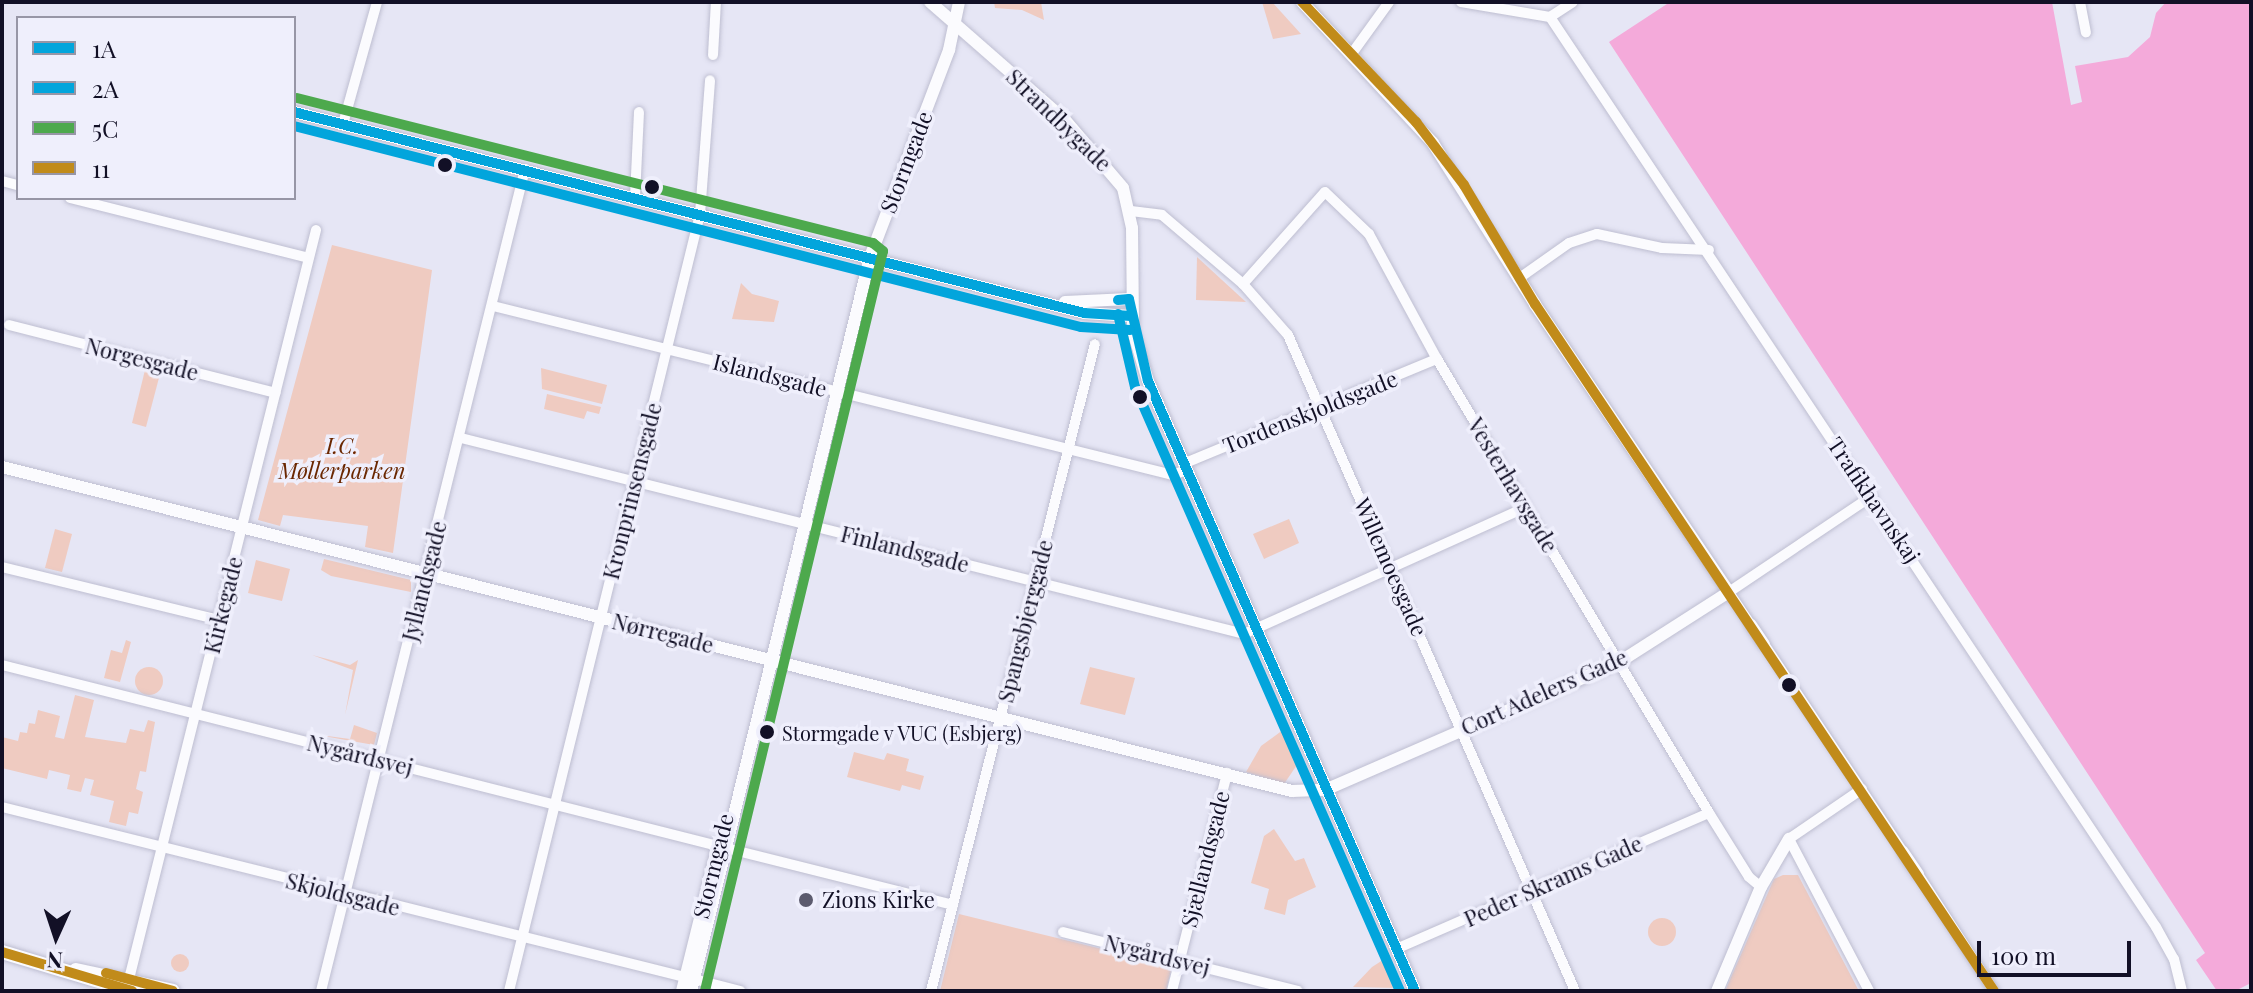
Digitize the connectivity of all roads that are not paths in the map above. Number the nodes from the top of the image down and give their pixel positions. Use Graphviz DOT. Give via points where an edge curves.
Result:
graph roads {
  1 [pos="377,2"];
  2 [pos="716,2"];
  3 [pos="930,2"];
  4 [pos="959,2"];
  5 [pos="1302,2"];
  6 [pos="1389,2"];
  7 [pos="1461,2"];
  8 [pos="1573,2"];
  9 [pos="2080,2"];
  10 [pos="1550,17"];
  11 [pos="956,25"];
  12 [pos="2086,32"];
  13 [pos="1353,52"];
  14 [pos="713,55"];
  15 [pos="710,80"];
  16 [pos="296,112"];
  17 [pos="639,112"];
  18 [pos="343,124"];
  19 [pos="525,169"];
  20 [pos="635,197"];
  21 [pos="78,200"];
  22 [pos="1131,211"];
  23 [pos="700,214"];
  24 [pos="316,230"];
  25 [pos="1709,250"];
  26 [pos="870,257"];
  27 [pos="309,258"];
  28 [pos="1518,279"];
  29 [pos="1243,284"];
  30 [pos="1129,299"];
  31 [pos="1044,301"];
  32 [pos="493,306"];
  33 [pos="1131,316"];
  34 [pos="9,325"];
  35 [pos="1095,344"];
  36 [pos="668,348"];
  37 [pos="1437,359"];
  38 [pos="834,391"];
  39 [pos="275,393"];
  40 [pos="1321,408"];
  41 [pos="461,438"];
  42 [pos="1068,448"];
  43 [pos="2,467"];
  44 [pos="1184,467"];
  45 [pos="634,481"];
  46 [pos="1872,496"];
  47 [pos="1526,507"];
  48 [pos="802,523"];
  49 [pos="242,528"];
  50 [pos="2,567"];
  51 [pos="1391,568"];
  52 [pos="426,574"];
  53 [pos="1035,582"];
  54 [pos="1729,592"];
  55 [pos="601,618"];
  56 [pos="219,620"];
  57 [pos="1751,625"];
  58 [pos="1256,631"];
  59 [pos="1764,644"];
  60 [pos="769,660"];
  61 [pos="1621,661"];
  62 [pos="2,665"];
  63 [pos="195,713"];
  64 [pos="1001,715"];
  65 [pos="1463,727"];
  66 [pos="378,759"];
  67 [pos="1227,773"];
  68 [pos="1862,789"];
  69 [pos="1325,790"];
  70 [pos="553,805"];
  71 [pos="2,807"];
  72 [pos="1709,813"];
  73 [pos="1789,839"];
  74 [pos="722,847"];
  75 [pos="161,848"];
  76 [pos="1903,852"];
  77 [pos="1918,874"];
  78 [pos="1761,887"];
  79 [pos="1533,890"];
  80 [pos="346,894"];
  81 [pos="953,905"];
  82 [pos="1063,932"];
  83 [pos="522,938"];
  84 [pos="1396,949"];
  85 [pos="2,952"];
  86 [pos="1179,961"];
  87 [pos="690,982"];
  88 [pos="128,988"];
  89 [pos="173,991"];
  90 [pos="321,991"];
  91 [pos="509,991"];
  92 [pos="682,991"];
  93 [pos="740,991"];
  94 [pos="931,991"];
  95 [pos="1172,991"];
  96 [pos="1298,991"];
  97 [pos="1415,991"];
  98 [pos="1575,991"];
  99 [pos="1717,991"];
  100 [pos="1869,991"];
  101 [pos="1994,991"];
  102 [pos="2182,991"];
  1 -- 18 [label="street"];
  2 -- 14 [label="street"];
  3 -- 11 [label="street, Strandbygade"];
  4 -- 11 [label="street, Stormgade"];
  5 -- 13 [label="street"];
  6 -- 13 [label="street"];
  7 -- 10 [label="street"];
  8 -- 10 [label="street"];
  9 -- 12 [label="street"];
  10 -- 25 [label="street, Trafikhavnskaj"];
  11 -- 22 [label="street, Strandbygade" via="1099,156 1116,176"];
  11 -- 26 [label="street, Stormgade"];
  13 -- 28 [label="street" via="1433,143"];
  15 -- 23 [label="street, Kronprinsensgade"];
  16 -- 18 [label="street"];
  17 -- 20 [label="street"];
  18 -- 19 [label="street"];
  19 -- 20 [label="street"];
  19 -- 32 [label="street, Jyllandsgade"];
  20 -- 23 [label="street"];
  21 -- 27 [label="street"];
  22 -- 29 [label="street, Willemoesgade" via="1162,215"];
  22 -- 30 [label="street, Strandbygade"];
  23 -- 26 [label="street"];
  23 -- 36 [label="street, Kronprinsensgade"];
  24 -- 27 [label="street, Kirkegade"];
  25 -- 28 [label="street" via="1662,248 1597,234 1569,243"];
  25 -- 46 [label="street, Trafikhavnskaj"];
  26 -- 31 [label="street"];
  26 -- 38 [label="street, Stormgade"];
  27 -- 39 [label="street, Kirkegade"];
  28 -- 54 [label="street"];
  29 -- 37 [label="street, Vesterhavsgade" via="1325,192 1369,234"];
  29 -- 40 [label="street, Willemoesgade" via="1281,322"];
  30 -- 31 [label="street"];
  30 -- 33 [label="street, Strandbygade"];
  31 -- 33 [label="street" via="1084,313"];
  32 -- 36 [label="street, Islandsgade"];
  32 -- 41 [label="street, Jyllandsgade"];
  33 -- 44 [label="street, Strandbygade" via="1148,381"];
  34 -- 39 [label="street, Norgesgade"];
  35 -- 42 [label="street, Spangsbjerggade"];
  36 -- 38 [label="street, Islandsgade"];
  36 -- 45 [label="street, Kronprinsensgade"];
  37 -- 40 [label="street, Tordenskjoldsgade"];
  37 -- 47 [label="street, Vesterhavsgade"];
  38 -- 42 [label="street, Islandsgade"];
  38 -- 48 [label="street, Stormgade"];
  39 -- 49 [label="street, Kirkegade"];
  40 -- 44 [label="street, Tordenskjoldsgade"];
  40 -- 51 [label="street, Willemoesgade"];
  41 -- 45 [label="street, Finlandsgade"];
  41 -- 52 [label="street, Jyllandsgade"];
  42 -- 44 [label="street, Islandsgade" via="1173,475"];
  42 -- 53 [label="street, Spangsbjerggade"];
  43 -- 49 [label="street, Nørregade"];
  44 -- 58 [label="street, Strandbygade"];
  45 -- 48 [label="street, Finlandsgade"];
  45 -- 55 [label="street, Kronprinsensgade"];
  46 -- 54 [label="street, Cort Adelers Gade"];
  46 -- 102 [label="street, Trafikhavnskaj" via="2156,927 2174,959"];
  47 -- 51 [label="street"];
  47 -- 61 [label="street, Vesterhavsgade"];
  48 -- 53 [label="street, Finlandsgade"];
  48 -- 60 [label="street, Stormgade"];
  49 -- 52 [label="street, Nørregade"];
  49 -- 56 [label="street, Kirkegade"];
  50 -- 56 [label="street"];
  51 -- 58 [label="street"];
  51 -- 65 [label="street, Willemoesgade"];
  52 -- 55 [label="street, Nørregade"];
  52 -- 66 [label="street, Jyllandsgade"];
  53 -- 58 [label="street, Finlandsgade" via="1236,632"];
  53 -- 64 [label="street, Spangsbjerggade"];
  54 -- 57 [label="street"];
  54 -- 61 [label="street, Cort Adelers Gade"];
  55 -- 60 [label="street, Nørregade"];
  55 -- 70 [label="street, Kronprinsensgade"];
  56 -- 63 [label="street, Kirkegade"];
  57 -- 59 [label="street"];
  58 -- 69 [label="street, Strandbygade"];
  59 -- 68 [label="street"];
  60 -- 64 [label="street, Nørregade"];
  60 -- 74 [label="street, Stormgade"];
  61 -- 65 [label="street, Cort Adelers Gade"];
  61 -- 72 [label="street, Vesterhavsgade"];
  62 -- 63 [label="street, Nygårdsvej"];
  63 -- 66 [label="street, Nygårdsvej"];
  63 -- 75 [label="street, Kirkegade"];
  64 -- 67 [label="street, Nørregade"];
  64 -- 81 [label="street, Spangsbjerggade"];
  65 -- 69 [label="street, Cort Adelers Gade"];
  65 -- 79 [label="street, Willemoesgade"];
  66 -- 70 [label="street, Nygårdsvej"];
  66 -- 80 [label="street, Jyllandsgade"];
  67 -- 69 [label="street, Nørregade" via="1292,791"];
  67 -- 86 [label="street, Sjællandsgade"];
  68 -- 73 [label="street"];
  68 -- 76 [label="street"];
  69 -- 84 [label="street, Strandbygade"];
  70 -- 74 [label="street, Nygårdsvej"];
  70 -- 83 [label="street, Kronprinsensgade"];
  71 -- 75 [label="street, Skjoldsgade"];
  72 -- 78 [label="street, Vesterhavsgade" via="1749,877"];
  72 -- 79 [label="street, Peder Skrams Gade"];
  73 -- 78 [label="street"];
  73 -- 100 [label="street"];
  74 -- 81 [label="street, Nygårdsvej"];
  74 -- 87 [label="street, Stormgade"];
  75 -- 80 [label="street, Skjoldsgade"];
  75 -- 88 [label="street, Kirkegade"];
  76 -- 77 [label="street"];
  77 -- 101 [label="street"];
  78 -- 99 [label="street"];
  79 -- 84 [label="street, Peder Skrams Gade"];
  79 -- 98 [label="street, Willemoesgade"];
  80 -- 83 [label="street, Skjoldsgade"];
  80 -- 90 [label="street, Jyllandsgade"];
  81 -- 94 [label="street, Spangsbjerggade"];
  82 -- 86 [label="street, Nygårdsvej"];
  83 -- 87 [label="street, Skjoldsgade"];
  83 -- 91 [label="street, Kronprinsensgade"];
  84 -- 97 [label="street, Strandbygade"];
  85 -- 88 [label="main road"];
  86 -- 95 [label="street, Sjællandsgade"];
  86 -- 96 [label="street, Nygårdsvej"];
  87 -- 92 [label="street, Stormgade"];
  87 -- 93 [label="street, Skjoldsgade"];
  88 -- 89 [label="main road"];
}
